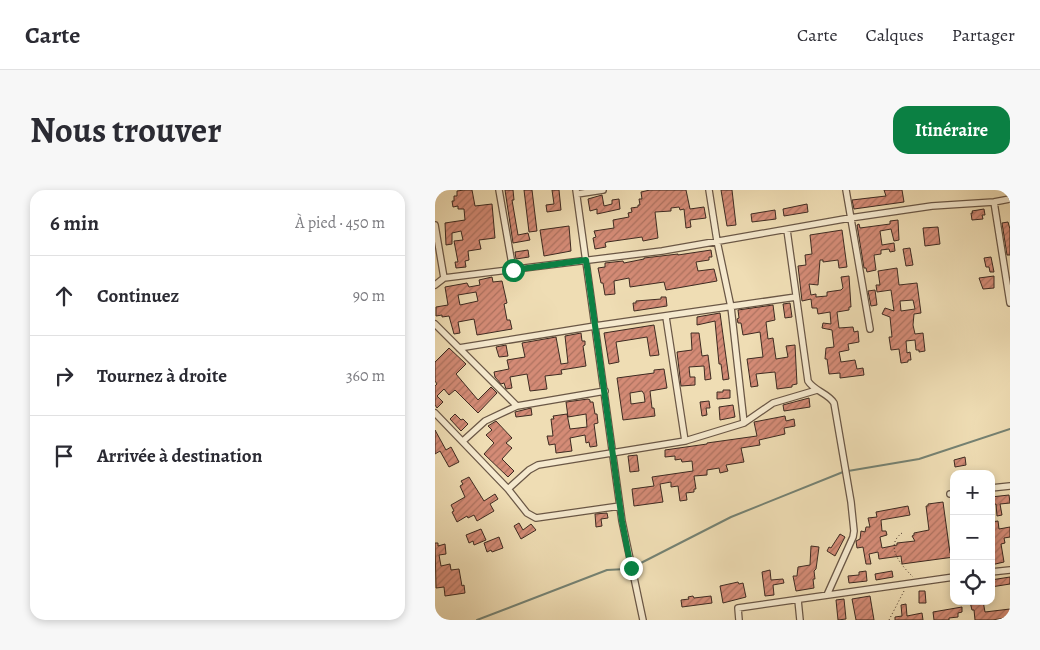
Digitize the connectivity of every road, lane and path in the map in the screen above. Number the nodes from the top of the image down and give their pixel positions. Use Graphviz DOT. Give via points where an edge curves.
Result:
graph roads {
  1 [pos="499,190"];
  2 [pos="603,190"];
  3 [pos="709,190"];
  4 [pos="846,190"];
  5 [pos="576,192"];
  6 [pos="1010,199"];
  7 [pos="994,202"];
  8 [pos="850,218"];
  9 [pos="435,225"];
  10 [pos="787,230"];
  11 [pos="717,241"];
  12 [pos="586,260"];
  13 [pos="1007,260"];
  14 [pos="513,270"];
  15 [pos="444,278"];
  16 [pos="435,285"];
  17 [pos="796,297"];
  18 [pos="1010,304"];
  19 [pos="731,307"];
  20 [pos="666,317"];
  21 [pos="435,324"];
  22 [pos="595,326"];
  23 [pos="870,329"];
  24 [pos="459,348"];
  25 [pos="817,390"];
  26 [pos="605,392"];
  27 [pos="517,406"];
  28 [pos="435,413"];
  29 [pos="743,423"];
  30 [pos="463,441"];
  31 [pos="685,441"];
  32 [pos="613,454"];
  33 [pos="1010,486"];
  34 [pos="995,488"];
  35 [pos="508,489"];
  36 [pos="620,506"];
  37 [pos="902,533"];
  38 [pos="1010,570"];
  39 [pos="995,572"];
  40 [pos="950,578"];
  41 [pos="919,582"];
  42 [pos="908,584"];
  43 [pos="827,595"];
  44 [pos="798,600"];
  45 [pos="641,619"];
  46 [pos="739,620"];
  47 [pos="800,620"];
  48 [pos="889,620"];
  1 -- 14 [label="street"];
  2 -- 5 [label="street"];
  3 -- 11 [label="street"];
  4 -- 8 [label="street"];
  5 -- 12 [label="street"];
  6 -- 7 [label="street"];
  7 -- 8 [label="street" via="932,206"];
  7 -- 13 [label="street"];
  8 -- 10 [label="street"];
  8 -- 23 [label="street"];
  9 -- 15 [label="street"];
  10 -- 11 [label="street"];
  10 -- 17 [label="street"];
  11 -- 12 [label="street"];
  11 -- 19 [label="street"];
  12 -- 14 [label="street"];
  12 -- 22 [label="street"];
  13 -- 18 [label="street"];
  14 -- 15 [label="street"];
  15 -- 16 [label="street"];
  17 -- 19 [label="street"];
  17 -- 25 [label="street" via="808,381"];
  19 -- 20 [label="street"];
  19 -- 29 [label="street"];
  20 -- 22 [label="street"];
  20 -- 31 [label="street"];
  21 -- 24 [label="street"];
  22 -- 24 [label="street"];
  22 -- 26 [label="street"];
  24 -- 27 [label="street"];
  25 -- 29 [label="street" via="773,403"];
  25 -- 43 [label="street" via="834,403 854,530"];
  26 -- 27 [label="street"];
  26 -- 32 [label="street"];
  27 -- 30 [label="street" via="485,421"];
  28 -- 30 [label="street"];
  29 -- 31 [label="street"];
  30 -- 35 [label="street"];
  31 -- 32 [label="street"];
  32 -- 35 [label="street" via="538,465"];
  32 -- 36 [label="street"];
  33 -- 34 [label="street"];
  35 -- 36 [label="street" via="527,513 536,518"];
  36 -- 45 [label="street"];
  37 -- 41 [label="path" via="893,542 899,562"];
  38 -- 39 [label="street"];
  40 -- 41 [label="street"];
  41 -- 42 [label="street"];
  42 -- 43 [label="street"];
  42 -- 48 [label="path"];
  43 -- 44 [label="street"];
  44 -- 46 [label="street" via="738,608"];
  44 -- 47 [label="street"];
}
